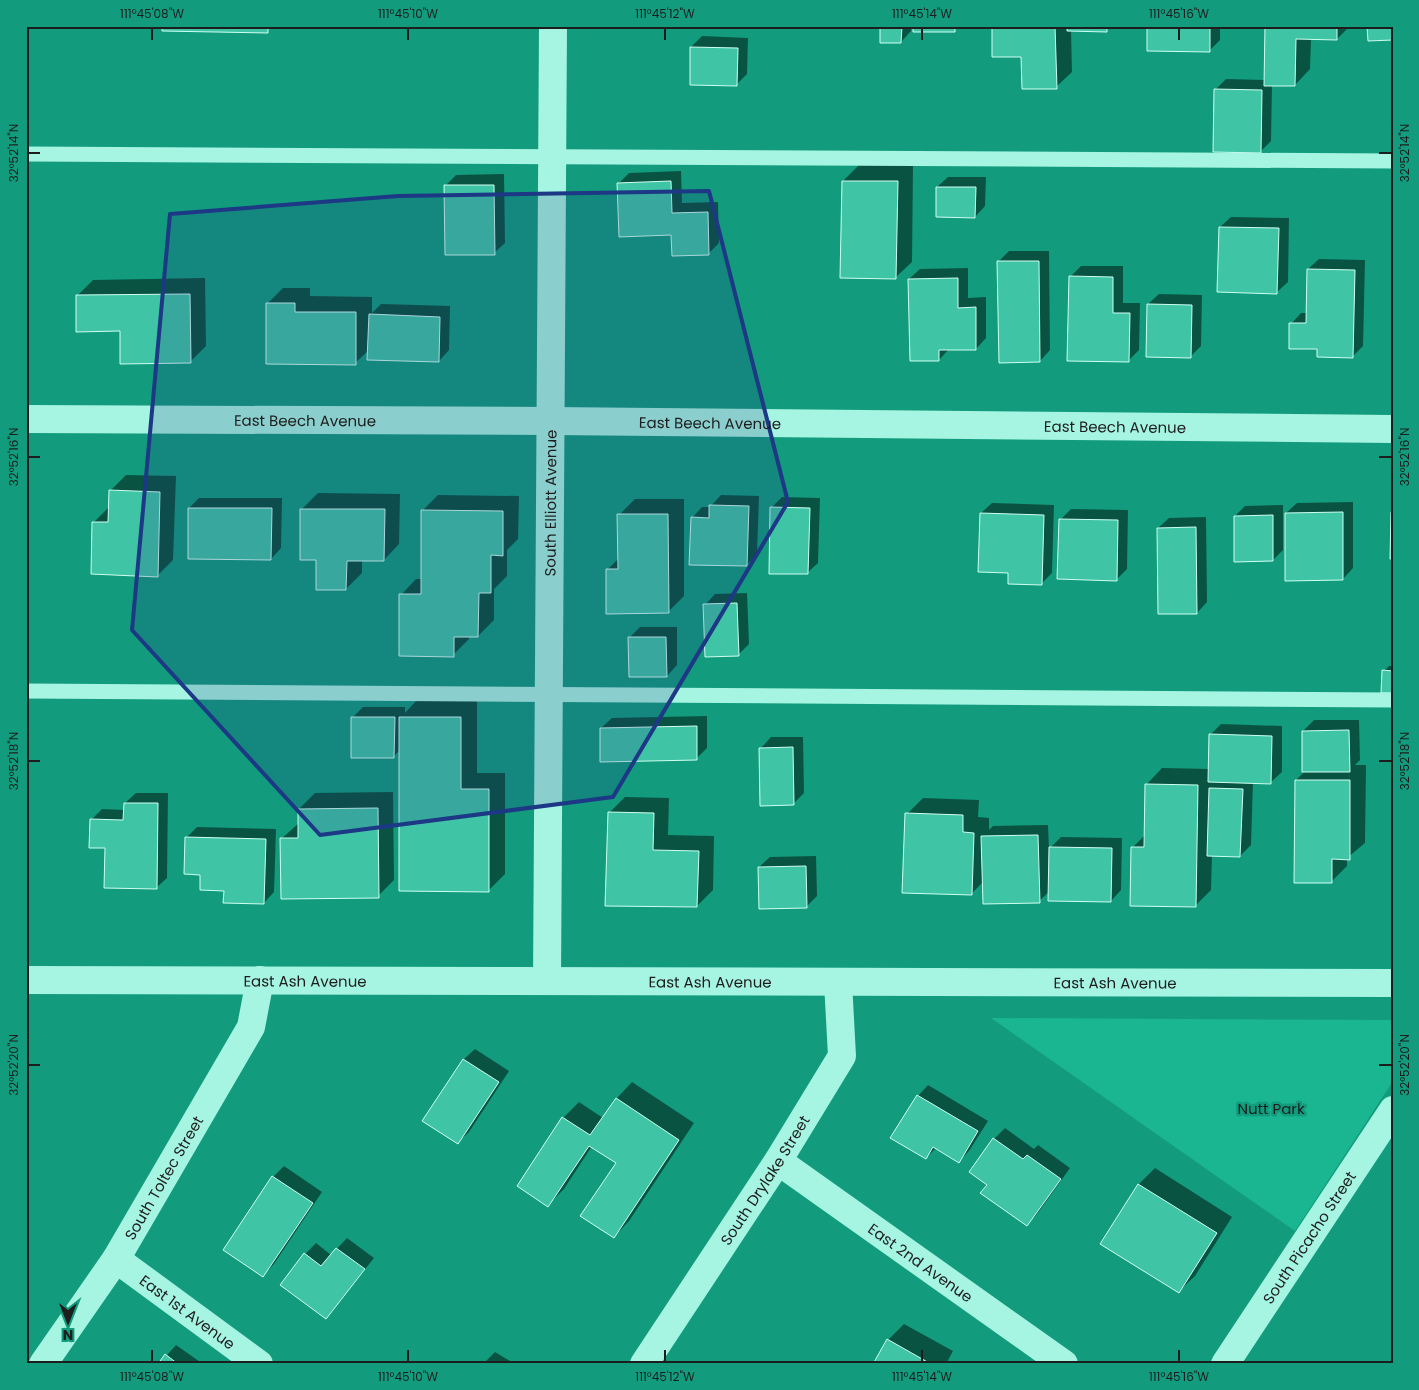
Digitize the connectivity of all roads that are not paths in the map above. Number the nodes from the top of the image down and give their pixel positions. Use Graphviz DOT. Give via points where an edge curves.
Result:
graph roads {
  1 [pos="553,26"];
  2 [pos="26,154"];
  3 [pos="552,157"];
  4 [pos="1393,161"];
  5 [pos="26,420"];
  6 [pos="550,421"];
  7 [pos="1393,429"];
  8 [pos="26,691"];
  9 [pos="549,694"];
  10 [pos="1393,700"];
  11 [pos="26,980"];
  12 [pos="260,980"];
  13 [pos="547,981"];
  14 [pos="838,982"];
  15 [pos="1393,983"];
  16 [pos="1393,1110"];
  17 [pos="778,1161"];
  18 [pos="116,1259"];
  19 [pos="43,1364"];
  20 [pos="259,1364"];
  21 [pos="644,1364"];
  22 [pos="1064,1364"];
  23 [pos="1225,1364"];
  1 -- 3 [label="street, South Elliott Avenue"];
  2 -- 3 [label="lane"];
  3 -- 4 [label="lane"];
  3 -- 6 [label="street, South Elliott Avenue"];
  5 -- 6 [label="street, East Beech Avenue"];
  6 -- 7 [label="street, East Beech Avenue"];
  6 -- 9 [label="street, South Elliott Avenue"];
  8 -- 9 [label="lane"];
  9 -- 10 [label="lane"];
  9 -- 13 [label="street, South Elliott Avenue"];
  11 -- 12 [label="street, East Ash Avenue"];
  12 -- 13 [label="street, East Ash Avenue"];
  12 -- 18 [label="street, South Toltec Street" via="251,1027"];
  13 -- 14 [label="street, East Ash Avenue"];
  14 -- 15 [label="street, East Ash Avenue"];
  14 -- 17 [label="street, South Drylake Street" via="842,1056"];
  16 -- 23 [label="street, South Picacho Street"];
  17 -- 21 [label="street, South Drylake Street"];
  17 -- 22 [label="street, East 2nd Avenue"];
  18 -- 19 [label="street, South Toltec Street"];
  18 -- 20 [label="street, East 1st Avenue"];
}
